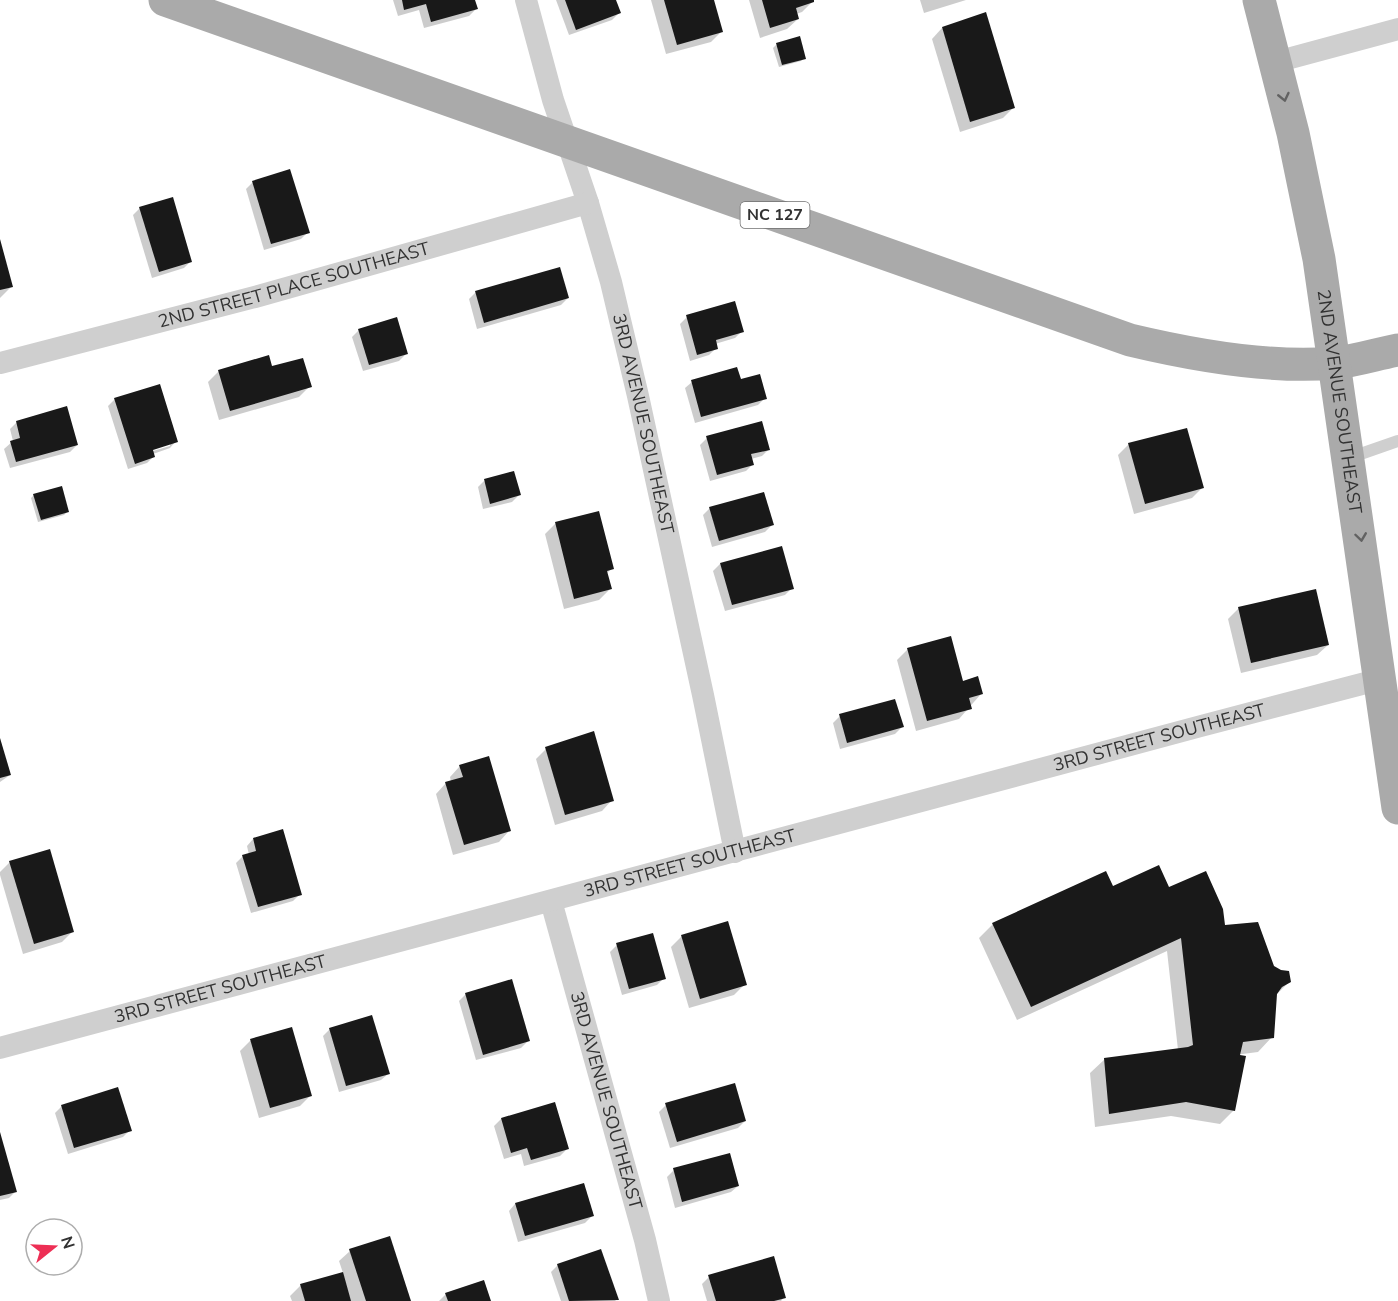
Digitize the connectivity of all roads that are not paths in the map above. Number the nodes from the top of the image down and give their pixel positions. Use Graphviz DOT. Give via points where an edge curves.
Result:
graph roads {
  1 [pos="165,0"];
  2 [pos="526,0"];
  3 [pos="1259,0"];
  4 [pos="1398,29"];
  5 [pos="1276,62"];
  6 [pos="568,143"];
  7 [pos="588,203"];
  8 [pos="1398,350"];
  9 [pos="0,363"];
  10 [pos="1335,363"];
  11 [pos="1398,441"];
  12 [pos="1349,458"];
  13 [pos="1382,666"];
  14 [pos="1398,808"];
  15 [pos="735,852"];
  16 [pos="551,901"];
  17 [pos="0,1048"];
  18 [pos="659,1301"];
  1 -- 6 [label="main road, NC 127"];
  2 -- 6 [label="street, 3RD AVENUE SOUTHEAST"];
  3 -- 5 [label="main road, 2ND AVENUE SOUTHEAST"];
  4 -- 5 [label="street"];
  5 -- 10 [label="main road, 2ND AVENUE SOUTHEAST, one-way" via="1317,247"];
  6 -- 7 [label="street, 3RD AVENUE SOUTHEAST"];
  6 -- 10 [label="main road, NC 127" via="1130,339 1230,359"];
  7 -- 9 [label="street, 2ND STREET PLACE SOUTHEAST" via="266,294"];
  7 -- 15 [label="street, 3RD AVENUE SOUTHEAST" via="638,396"];
  8 -- 10 [label="main road, NC 127"];
  10 -- 12 [label="main road, 2ND AVENUE SOUTHEAST"];
  11 -- 12 [label="lane"];
  12 -- 13 [label="main road, 2ND AVENUE SOUTHEAST, one-way"];
  13 -- 14 [label="main road, 2ND AVENUE SOUTHEAST"];
  13 -- 15 [label="street, 3RD STREET SOUTHEAST" via="1201,726"];
  15 -- 16 [label="street, 3RD STREET SOUTHEAST"];
  16 -- 17 [label="street, 3RD STREET SOUTHEAST"];
  16 -- 18 [label="street, 3RD AVENUE SOUTHEAST"];
}
